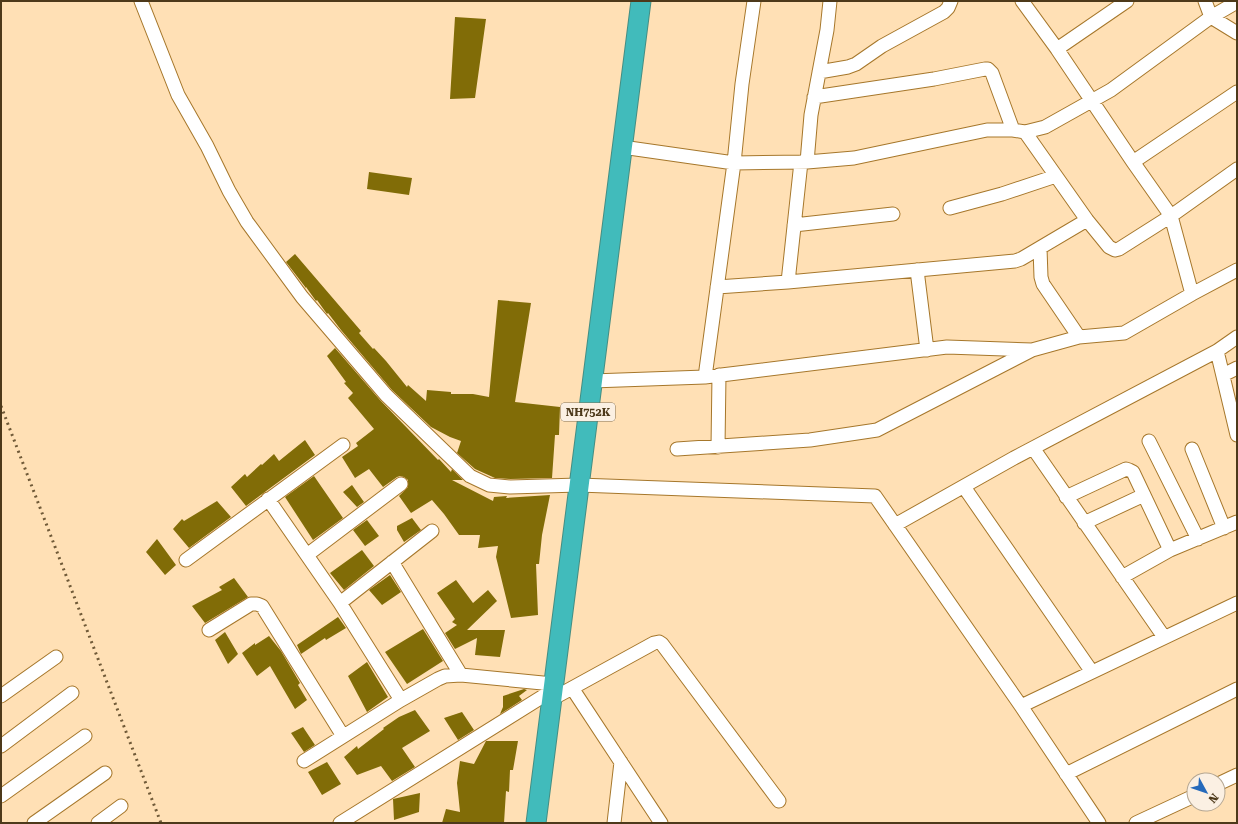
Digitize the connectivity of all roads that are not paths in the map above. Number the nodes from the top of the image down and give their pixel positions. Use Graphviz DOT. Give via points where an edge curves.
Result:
graph roads {
  1 [pos="141,1"];
  2 [pos="641,1"];
  3 [pos="754,1"];
  4 [pos="830,1"];
  5 [pos="952,1"];
  6 [pos="1022,1"];
  7 [pos="1127,1"];
  8 [pos="1205,1"];
  9 [pos="1237,2"];
  10 [pos="1211,17"];
  11 [pos="1237,33"];
  12 [pos="1057,49"];
  13 [pos="819,72"];
  14 [pos="1237,92"];
  15 [pos="814,97"];
  16 [pos="1092,101"];
  17 [pos="1019,131"];
  18 [pos="622,148"];
  19 [pos="804,162"];
  20 [pos="1133,162"];
  21 [pos="734,163"];
  22 [pos="1237,169"];
  23 [pos="1056,176"];
  24 [pos="950,208"];
  25 [pos="893,214"];
  26 [pos="1171,216"];
  27 [pos="1087,220"];
  28 [pos="794,225"];
  29 [pos="1040,248"];
  30 [pos="917,270"];
  31 [pos="1237,270"];
  32 [pos="788,282"];
  33 [pos="717,287"];
  34 [pos="1192,294"];
  35 [pos="1078,337"];
  36 [pos="1237,337"];
  37 [pos="927,350"];
  38 [pos="1032,350"];
  39 [pos="1217,351"];
  40 [pos="1237,368"];
  41 [pos="1223,375"];
  42 [pos="719,376"];
  43 [pos="705,377"];
  44 [pos="592,381"];
  45 [pos="1237,435"];
  46 [pos="1149,441"];
  47 [pos="343,445"];
  48 [pos="718,446"];
  49 [pos="1033,448"];
  50 [pos="1192,449"];
  51 [pos="677,450"];
  52 [pos="401,484"];
  53 [pos="579,485"];
  54 [pos="964,487"];
  55 [pos="1144,495"];
  56 [pos="1066,497"];
  57 [pos="268,499"];
  58 [pos="1237,522"];
  59 [pos="1084,523"];
  60 [pos="895,525"];
  61 [pos="1224,528"];
  62 [pos="432,531"];
  63 [pos="1198,538"];
  64 [pos="1170,550"];
  65 [pos="307,555"];
  66 [pos="186,560"];
  67 [pos="392,562"];
  68 [pos="1122,577"];
  69 [pos="340,603"];
  70 [pos="1237,603"];
  71 [pos="210,630"];
  72 [pos="1164,637"];
  73 [pos="56,657"];
  74 [pos="1092,672"];
  75 [pos="461,675"];
  76 [pos="572,688"];
  77 [pos="1237,689"];
  78 [pos="552,691"];
  79 [pos="72,693"];
  80 [pos="1,696"];
  81 [pos="402,700"];
  82 [pos="1021,706"];
  83 [pos="85,736"];
  84 [pos="343,736"];
  85 [pos="1,746"];
  86 [pos="304,761"];
  87 [pos="621,762"];
  88 [pos="105,773"];
  89 [pos="1066,774"];
  90 [pos="1237,775"];
  91 [pos="1226,780"];
  92 [pos="1,796"];
  93 [pos="1186,800"];
  94 [pos="779,801"];
  95 [pos="121,806"];
  96 [pos="659,822"];
  97 [pos="34,823"];
  98 [pos="98,823"];
  99 [pos="340,823"];
  100 [pos="536,823"];
  101 [pos="614,823"];
  102 [pos="1099,823"];
  103 [pos="1136,823"];
  1 -- 53 [label="street" via="178,95 247,222 302,297 386,395 470,476 488,485"];
  2 -- 18 [label="highway, NH752K"];
  3 -- 21 [label="street"];
  4 -- 13 [label="street"];
  5 -- 13 [label="street" via="944,12 882,46 856,64"];
  6 -- 12 [label="street"];
  7 -- 12 [label="street"];
  8 -- 10 [label="street"];
  9 -- 10 [label="street"];
  10 -- 11 [label="street"];
  10 -- 16 [label="street"];
  12 -- 16 [label="street"];
  13 -- 15 [label="street"];
  14 -- 20 [label="street"];
  15 -- 17 [label="street" via="988,69"];
  15 -- 19 [label="street"];
  16 -- 17 [label="street" via="1045,127"];
  16 -- 20 [label="street"];
  17 -- 19 [label="street" via="987,130 854,158"];
  17 -- 23 [label="street"];
  18 -- 21 [label="street"];
  18 -- 44 [label="highway, NH752K"];
  19 -- 21 [label="street"];
  19 -- 28 [label="street"];
  20 -- 26 [label="street"];
  21 -- 33 [label="street"];
  22 -- 26 [label="street"];
  23 -- 24 [label="street"];
  23 -- 27 [label="street"];
  25 -- 28 [label="street"];
  26 -- 27 [label="street" via="1115,250"];
  26 -- 34 [label="street"];
  27 -- 29 [label="street"];
  28 -- 32 [label="street"];
  29 -- 30 [label="street" via="1015,261"];
  29 -- 35 [label="street" via="1043,284"];
  30 -- 32 [label="street"];
  30 -- 37 [label="street"];
  31 -- 34 [label="street"];
  32 -- 33 [label="street"];
  33 -- 43 [label="street"];
  34 -- 35 [label="street" via="1124,333"];
  35 -- 38 [label="street"];
  36 -- 39 [label="street"];
  37 -- 38 [label="street" via="947,347"];
  37 -- 42 [label="street"];
  38 -- 48 [label="street" via="877,430 810,440"];
  39 -- 41 [label="street"];
  39 -- 49 [label="street"];
  40 -- 41 [label="street"];
  41 -- 45 [label="street"];
  42 -- 43 [label="street"];
  42 -- 48 [label="street"];
  43 -- 44 [label="street"];
  44 -- 53 [label="highway, NH752K"];
  46 -- 63 [label="street"];
  47 -- 57 [label="street"];
  48 -- 51 [label="street"];
  49 -- 54 [label="street"];
  49 -- 56 [label="street"];
  50 -- 61 [label="street"];
  52 -- 65 [label="street"];
  53 -- 60 [label="street" via="874,496"];
  53 -- 78 [label="highway, NH752K"];
  54 -- 60 [label="street"];
  54 -- 74 [label="street"];
  55 -- 56 [label="street" via="1133,472 1126,470"];
  55 -- 59 [label="street"];
  55 -- 64 [label="street"];
  56 -- 59 [label="street"];
  57 -- 65 [label="street"];
  57 -- 66 [label="street"];
  58 -- 61 [label="street"];
  59 -- 68 [label="street"];
  60 -- 82 [label="street"];
  61 -- 63 [label="street"];
  62 -- 67 [label="street"];
  63 -- 64 [label="street"];
  64 -- 68 [label="street"];
  65 -- 69 [label="street"];
  67 -- 69 [label="street"];
  67 -- 75 [label="street"];
  68 -- 72 [label="street"];
  69 -- 81 [label="street"];
  70 -- 72 [label="street"];
  71 -- 84 [label="street" via="251,604 262,606"];
  72 -- 74 [label="street"];
  73 -- 80 [label="street"];
  74 -- 82 [label="street"];
  75 -- 78 [label="street"];
  75 -- 81 [label="street" via="445,676"];
  76 -- 78 [label="street"];
  76 -- 87 [label="street"];
  76 -- 94 [label="street" via="659,642"];
  77 -- 89 [label="street"];
  78 -- 99 [label="street"];
  78 -- 100 [label="highway, NH752K"];
  79 -- 85 [label="street"];
  81 -- 84 [label="street"];
  82 -- 89 [label="street"];
  83 -- 92 [label="street"];
  84 -- 86 [label="street"];
  87 -- 96 [label="street"];
  87 -- 101 [label="street"];
  88 -- 97 [label="street"];
  89 -- 102 [label="street"];
  90 -- 91 [label="street"];
  93 -- 103 [label="street"];
  95 -- 98 [label="street"];
}
